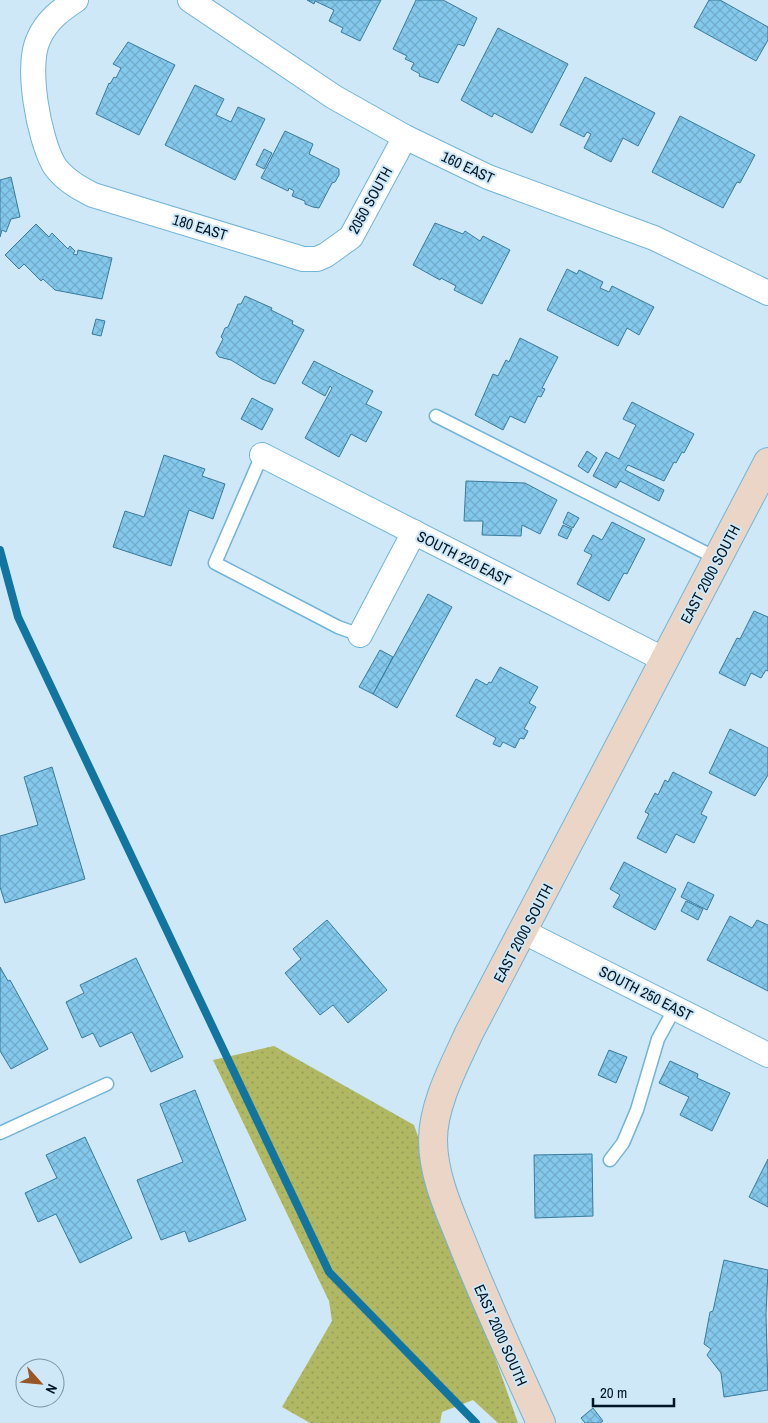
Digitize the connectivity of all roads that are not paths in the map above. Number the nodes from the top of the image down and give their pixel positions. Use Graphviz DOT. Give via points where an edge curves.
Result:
graph roads {
  1 [pos="76,0"];
  2 [pos="190,0"];
  3 [pos="405,137"];
  4 [pos="326,255"];
  5 [pos="768,293"];
  6 [pos="436,416"];
  7 [pos="262,455"];
  8 [pos="768,462"];
  9 [pos="414,532"];
  10 [pos="718,559"];
  11 [pos="360,635"];
  12 [pos="665,660"];
  13 [pos="524,932"];
  14 [pos="675,1008"];
  15 [pos="768,1055"];
  16 [pos="107,1084"];
  17 [pos="0,1133"];
  18 [pos="610,1160"];
  19 [pos="541,1423"];
  1 -- 4 [label="street, 180 EAST" via="48,23 38,39 34,64 37,106 54,166 74,186 93,195 302,259"];
  2 -- 3 [label="street, 160 EAST" via="334,97"];
  3 -- 4 [label="street, 2050 SOUTH" via="351,237"];
  3 -- 5 [label="street, 160 EAST" via="497,180 654,238"];
  6 -- 10 [label="lane"];
  7 -- 9 [label="street, SOUTH 220 EAST"];
  7 -- 11 [label="lane" via="215,564"];
  8 -- 10 [label="street, EAST 2000 SOUTH"];
  9 -- 11 [label="street"];
  9 -- 12 [label="street, SOUTH 220 EAST"];
  10 -- 12 [label="street, EAST 2000 SOUTH"];
  12 -- 13 [label="street, EAST 2000 SOUTH"];
  13 -- 14 [label="street, SOUTH 250 EAST"];
  13 -- 19 [label="street, EAST 2000 SOUTH" via="469,1033 442,1092 433,1139 437,1169 449,1209"];
  14 -- 15 [label="street, SOUTH 250 EAST"];
  14 -- 18 [label="lane" via="658,1039 637,1110 623,1143"];
  16 -- 17 [label="lane"];
}
